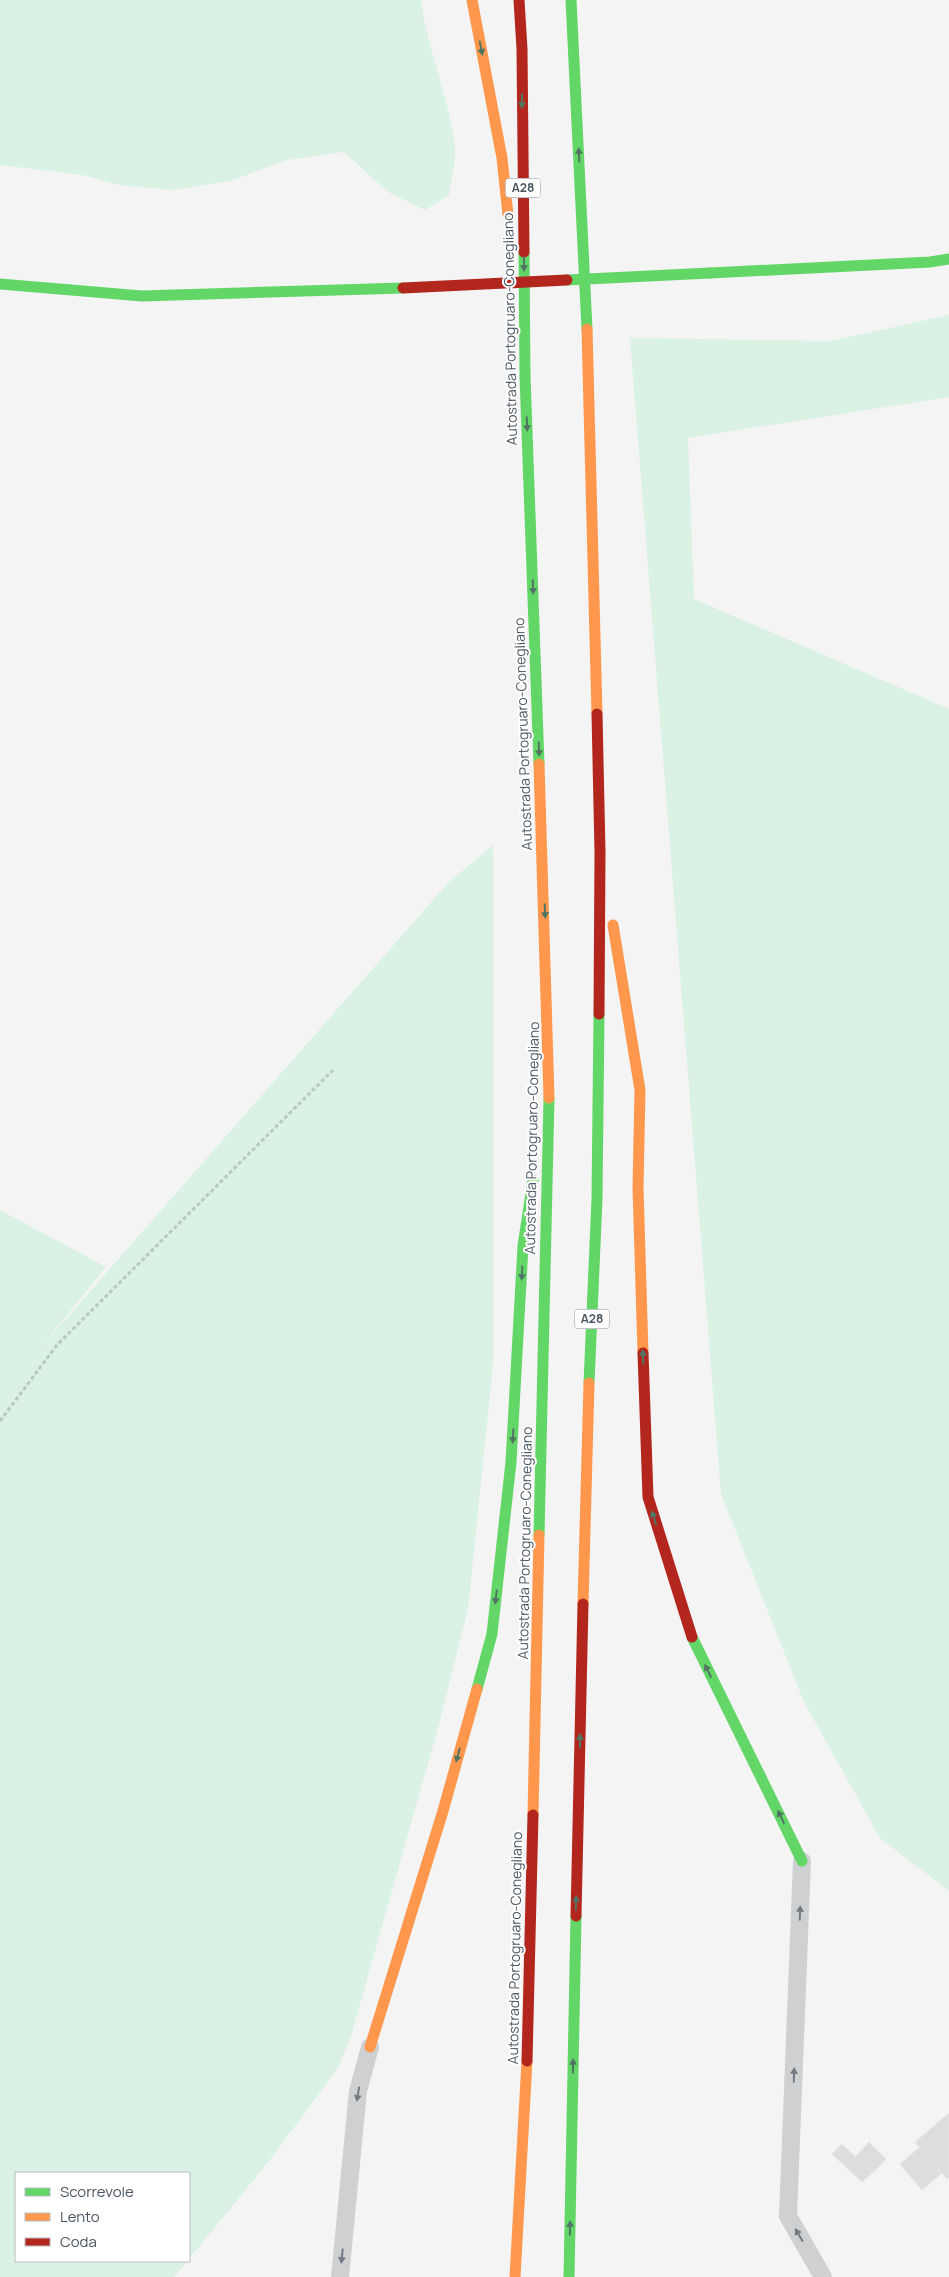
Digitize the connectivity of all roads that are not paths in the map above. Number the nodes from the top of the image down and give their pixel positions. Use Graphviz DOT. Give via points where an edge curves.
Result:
graph roads {
  1 [pos="472,0"];
  2 [pos="519,0"];
  3 [pos="571,0"];
  4 [pos="589,124"];
  5 [pos="509,228"];
  6 [pos="512,257"];
  7 [pos="949,259"];
  8 [pos="0,284"];
  9 [pos="590,361"];
  10 [pos="525,376"];
  11 [pos="600,852"];
  12 [pos="550,1069"];
  13 [pos="802,1860"];
  14 [pos="370,2047"];
  15 [pos="340,2277"];
  16 [pos="515,2277"];
  17 [pos="569,2277"];
  18 [pos="824,2277"];
  1 -- 5 [label="main road, one-way" via="502,158"];
  2 -- 10 [label="main road, Autostrada Portogruaro-Conegliano / A28, one-way"];
  9 -- 3 [label="main road, A28, one-way"];
  4 -- 9 [label="main road"];
  6 -- 10 [label="main road"];
  7 -- 8 [label="main road, bridge" via="403,288 142,296"];
  9 -- 11 [label="main road, A28"];
  10 -- 12 [label="main road, Autostrada Portogruaro-Conegliano / A28, one-way"];
  13 -- 11 [label="main road, one-way" via="693,1641 648,1497 638,1187 640,1090"];
  17 -- 11 [label="main road, A28, one-way" via="586,1452 597,1199"];
  12 -- 14 [label="main road, one-way" via="523,1246 512,1462 492,1634 443,1811"];
  12 -- 16 [label="main road, Autostrada Portogruaro-Conegliano / A28" via="528,2071"];
  18 -- 13 [label="lane, one-way" via="788,2216"];
  14 -- 15 [label="lane, one-way" via="358,2091"];
}
